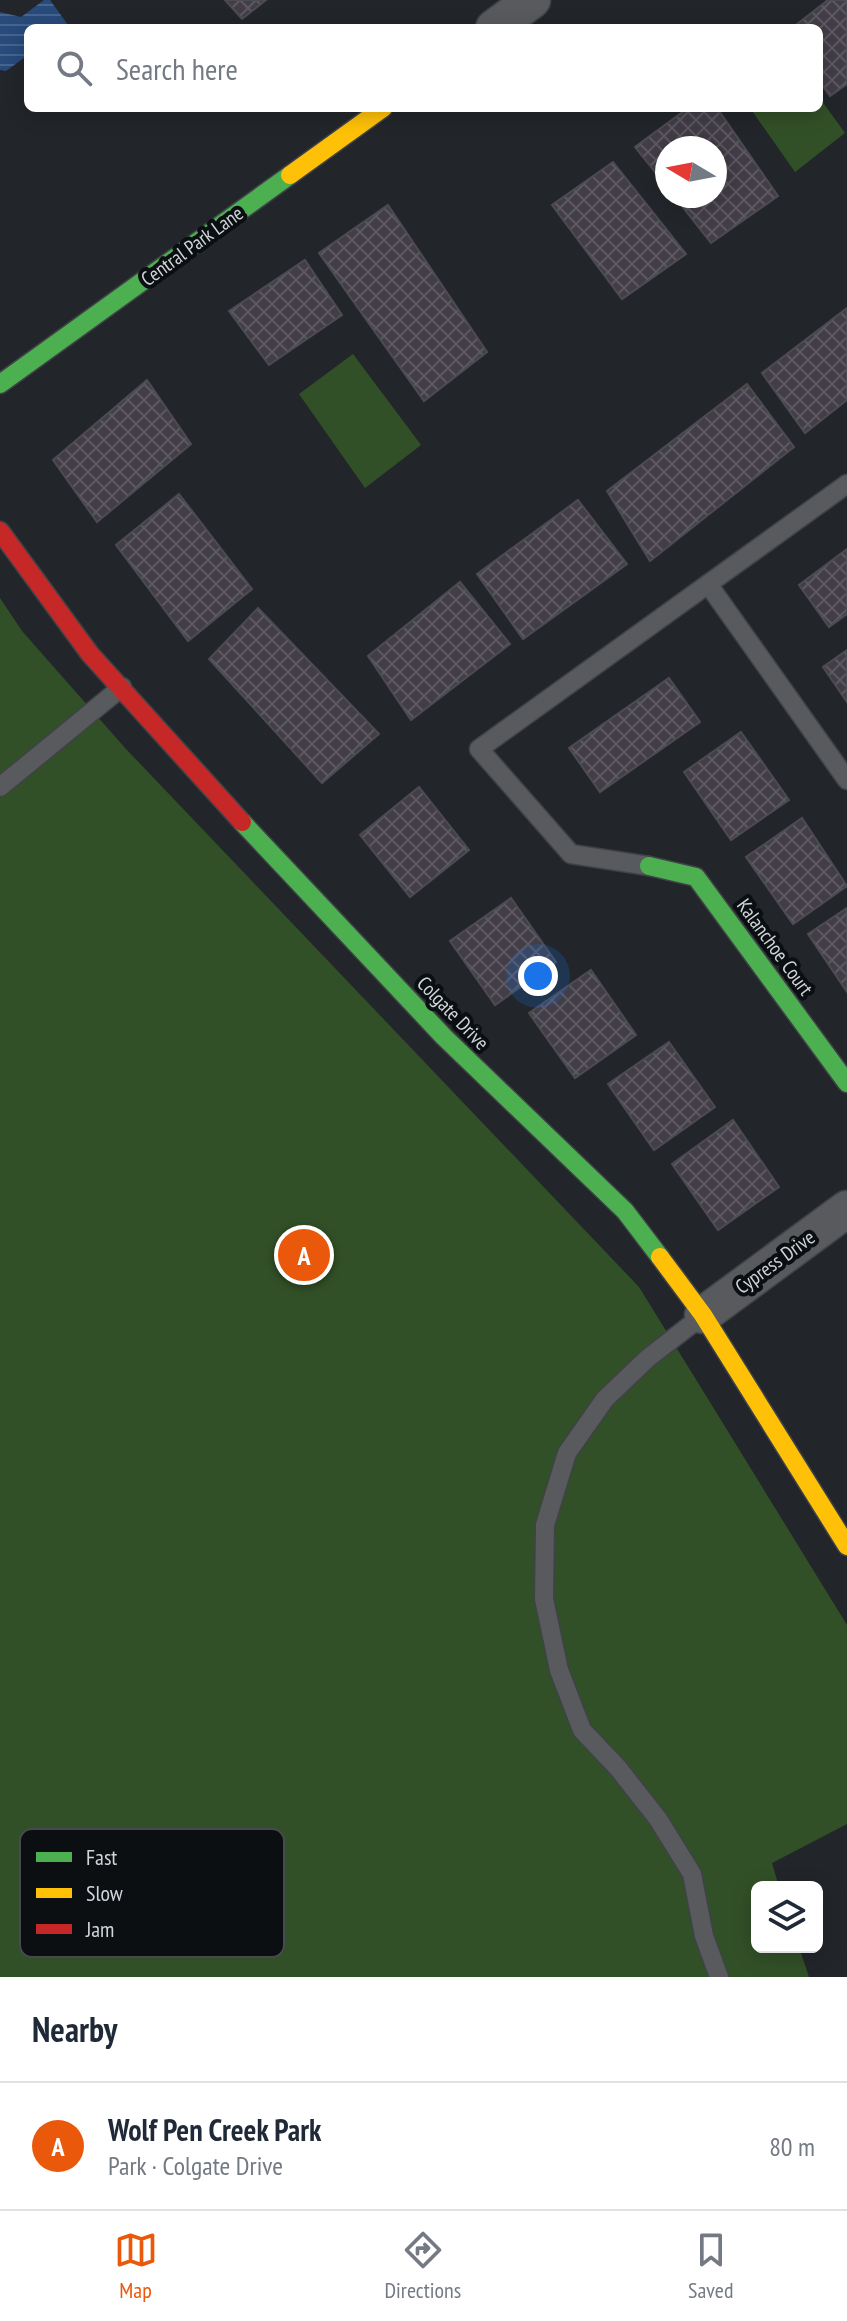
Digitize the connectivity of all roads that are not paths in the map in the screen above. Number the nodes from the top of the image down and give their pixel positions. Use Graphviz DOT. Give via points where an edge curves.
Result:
graph roads {
  1 [pos="532,0"];
  2 [pos="499,24"];
  3 [pos="377,112"];
  4 [pos="0,384"];
  5 [pos="847,484"];
  6 [pos="0,531"];
  7 [pos="708,584"];
  8 [pos="122,687"];
  9 [pos="847,780"];
  10 [pos="0,787"];
  11 [pos="649,866"];
  12 [pos="847,1083"];
  13 [pos="847,1209"];
  14 [pos="703,1315"];
  15 [pos="847,1546"];
  16 [pos="719,1977"];
  1 -- 2 [label="street"];
  3 -- 4 [label="street, Central Park Lane"];
  5 -- 7 [label="lane"];
  6 -- 8 [label="street, Colgate Drive" via="90,654"];
  7 -- 9 [label="lane"];
  7 -- 11 [label="lane" via="479,749 571,854"];
  8 -- 10 [label="lane"];
  8 -- 14 [label="street, Colgate Drive" via="444,1037 625,1211"];
  11 -- 12 [label="street, Kalanchoe Court" via="696,877"];
  13 -- 14 [label="street, Cypress Drive"];
  14 -- 15 [label="street, Colgate Drive"];
  14 -- 16 [label="lane" via="605,1399 567,1453 545,1525 544,1599 559,1670 582,1730 658,1819 692,1874 704,1936"];
}
